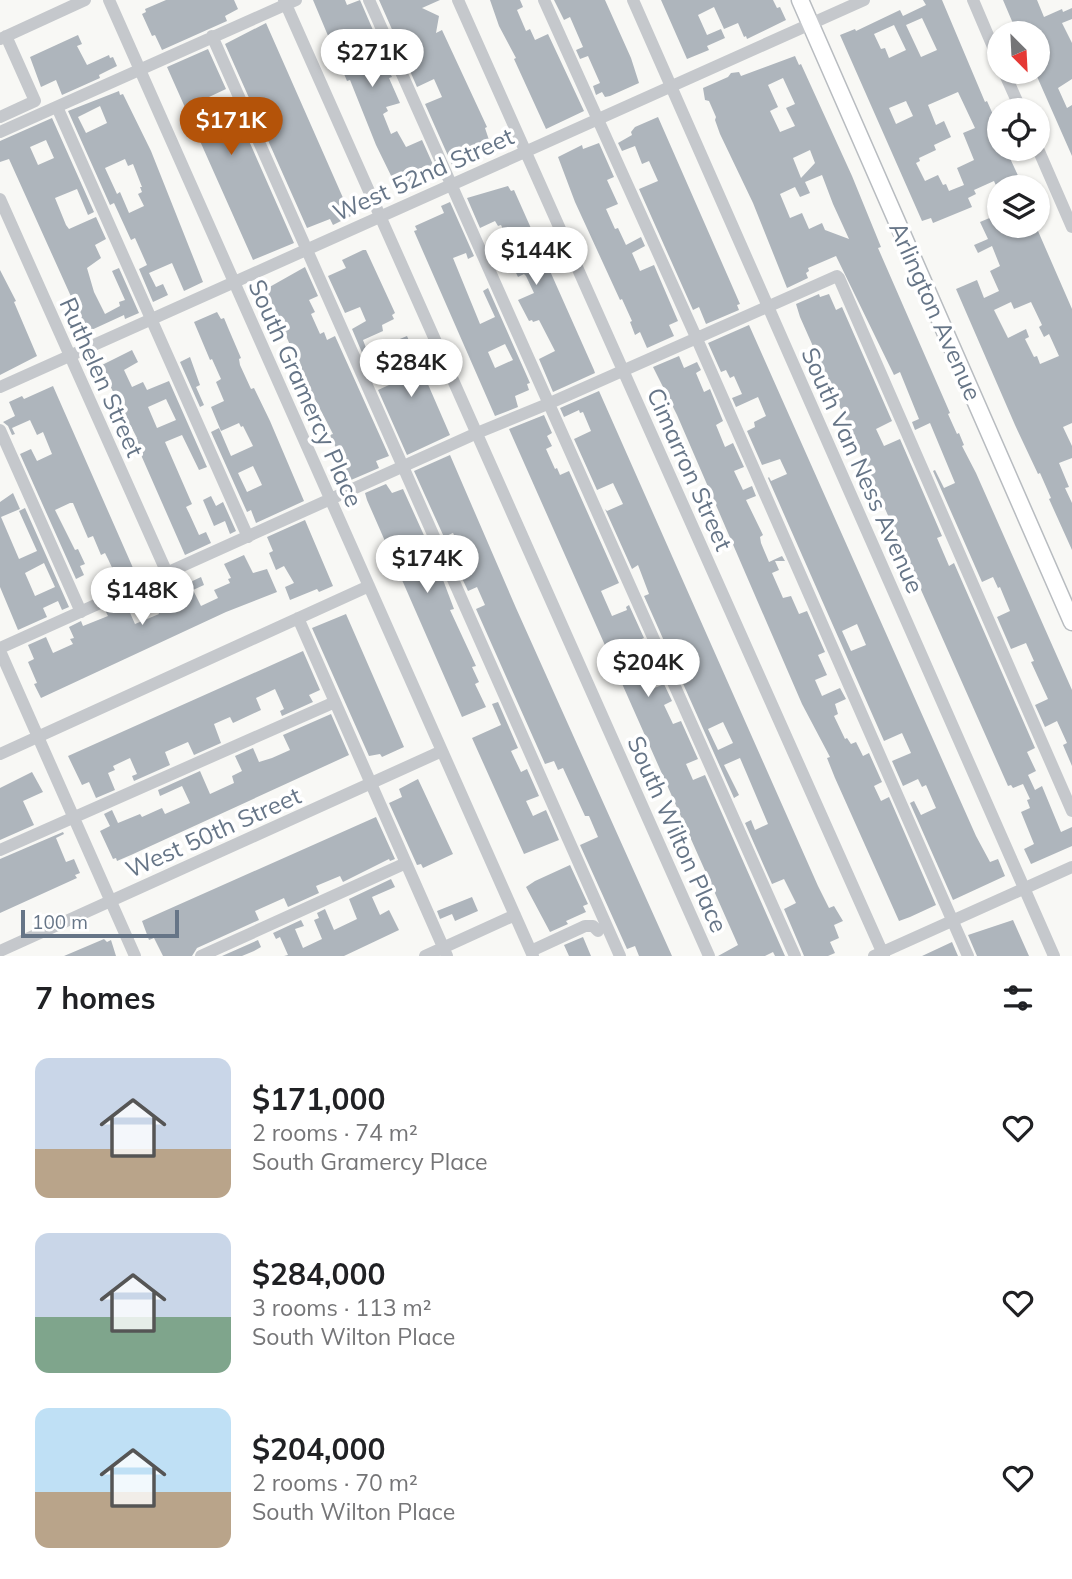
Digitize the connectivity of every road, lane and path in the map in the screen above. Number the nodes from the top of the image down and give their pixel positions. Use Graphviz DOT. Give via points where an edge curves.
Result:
graph roads {
  1 [pos="85,0"];
  2 [pos="109,0"];
  3 [pos="369,0"];
  4 [pos="458,0"];
  5 [pos="544,0"];
  6 [pos="633,0"];
  7 [pos="800,0"];
  8 [pos="864,0"];
  9 [pos="973,0"];
  10 [pos="289,2"];
  11 [pos="811,24"];
  12 [pos="987,33"];
  13 [pos="212,36"];
  14 [pos="3,37"];
  15 [pos="140,69"];
  16 [pos="672,86"];
  17 [pos="57,107"];
  18 [pos="0,117"];
  19 [pos="597,120"];
  20 [pos="0,132"];
  21 [pos="526,152"];
  22 [pos="1043,161"];
  23 [pos="452,185"];
  24 [pos="0,199"];
  25 [pos="381,216"];
  26 [pos="1072,227"];
  27 [pos="305,250"];
  28 [pos="234,282"];
  29 [pos="767,306"];
  30 [pos="150,320"];
  31 [pos="696,337"];
  32 [pos="69,356"];
  33 [pos="623,370"];
  34 [pos="0,387"];
  35 [pos="550,403"];
  36 [pos="0,430"];
  37 [pos="477,433"];
  38 [pos="402,467"];
  39 [pos="331,499"];
  40 [pos="248,537"];
  41 [pos="167,573"];
  42 [pos="369,586"];
  43 [pos="81,612"];
  44 [pos="298,618"];
  45 [pos="1072,622"];
  46 [pos="0,650"];
  47 [pos="335,702"];
  48 [pos="38,738"];
  49 [pos="442,751"];
  50 [pos="0,754"];
  51 [pos="370,784"];
  52 [pos="1072,811"];
  53 [pos="74,817"];
  54 [pos="0,850"];
  55 [pos="406,863"];
  56 [pos="1072,867"];
  57 [pos="1024,888"];
  58 [pos="111,901"];
  59 [pos="515,915"];
  60 [pos="952,921"];
  61 [pos="598,931"];
  62 [pos="0,951"];
  63 [pos="445,952"];
  64 [pos="532,953"];
  65 [pos="880,955"];
  66 [pos="135,956"];
  67 [pos="201,956"];
  68 [pos="425,956"];
  69 [pos="620,956"];
  70 [pos="709,956"];
  71 [pos="795,956"];
  72 [pos="968,956"];
  73 [pos="1054,956"];
  1 -- 14 [label="street"];
  2 -- 15 [label="street, South Gramercy Place"];
  3 -- 23 [label="street"];
  4 -- 21 [label="street, Cimarron Street"];
  5 -- 19 [label="street"];
  6 -- 16 [label="street, South Van Ness Avenue"];
  7 -- 11 [label="main road, Arlington Avenue"];
  8 -- 11 [label="street, West 52nd Street"];
  9 -- 12 [label="street"];
  10 -- 13 [label="street"];
  10 -- 25 [label="street, South Wilton Place"];
  11 -- 16 [label="street, West 52nd Street"];
  11 -- 45 [label="main road, Arlington Avenue"];
  13 -- 15 [label="street"];
  13 -- 27 [label="street"];
  14 -- 18 [label="street" via="35,101"];
  15 -- 17 [label="street"];
  15 -- 28 [label="street, South Gramercy Place"];
  16 -- 19 [label="street, West 52nd Street"];
  16 -- 29 [label="street, South Van Ness Avenue"];
  17 -- 20 [label="street"];
  17 -- 30 [label="street"];
  19 -- 21 [label="street, West 52nd Street"];
  19 -- 31 [label="street"];
  21 -- 23 [label="street, West 52nd Street"];
  21 -- 33 [label="street, Cimarron Street"];
  22 -- 26 [label="street"];
  23 -- 25 [label="street, West 52nd Street"];
  23 -- 35 [label="street"];
  24 -- 32 [label="street, Ruthelen Street"];
  25 -- 27 [label="street, West 52nd Street"];
  25 -- 37 [label="street, South Wilton Place"];
  27 -- 28 [label="street, West 52nd Street"];
  27 -- 38 [label="street"];
  28 -- 30 [label="street, West 52nd Street"];
  28 -- 39 [label="street, South Gramercy Place"];
  29 -- 31 [label="street"];
  29 -- 52 [label="street" via="834,276 839,278"];
  29 -- 57 [label="street, South Van Ness Avenue"];
  30 -- 32 [label="street, West 52nd Street"];
  30 -- 40 [label="street"];
  31 -- 33 [label="street"];
  31 -- 60 [label="street"];
  32 -- 34 [label="street, West 52nd Street"];
  32 -- 41 [label="street, Ruthelen Street"];
  33 -- 35 [label="street"];
  33 -- 65 [label="street, Cimarron Street"];
  35 -- 37 [label="street"];
  35 -- 71 [label="street"];
  36 -- 43 [label="street"];
  37 -- 38 [label="street"];
  37 -- 70 [label="street, South Wilton Place"];
  38 -- 39 [label="street"];
  38 -- 69 [label="street"];
  39 -- 40 [label="street"];
  39 -- 42 [label="street, South Gramercy Place"];
  40 -- 41 [label="street"];
  41 -- 43 [label="street"];
  42 -- 44 [label="street"];
  42 -- 49 [label="street, South Gramercy Place"];
  43 -- 46 [label="street"];
  44 -- 47 [label="street"];
  44 -- 48 [label="street"];
  46 -- 48 [label="street"];
  47 -- 51 [label="street"];
  47 -- 53 [label="street"];
  48 -- 50 [label="street"];
  48 -- 53 [label="street"];
  49 -- 51 [label="street, West 50th Street"];
  49 -- 59 [label="street, South Gramercy Place"];
  51 -- 55 [label="street"];
  51 -- 58 [label="street, West 50th Street"];
  53 -- 54 [label="street"];
  53 -- 58 [label="street"];
  55 -- 63 [label="street"];
  55 -- 67 [label="street"];
  56 -- 57 [label="street"];
  57 -- 60 [label="street"];
  57 -- 73 [label="street, South Van Ness Avenue"];
  58 -- 62 [label="street, West 50th Street"];
  58 -- 66 [label="street"];
  59 -- 63 [label="street"];
  59 -- 64 [label="street, South Gramercy Place"];
  60 -- 65 [label="street"];
  60 -- 72 [label="street"];
  61 -- 64 [label="street" via="585,926"];
  63 -- 68 [label="street"];
}
